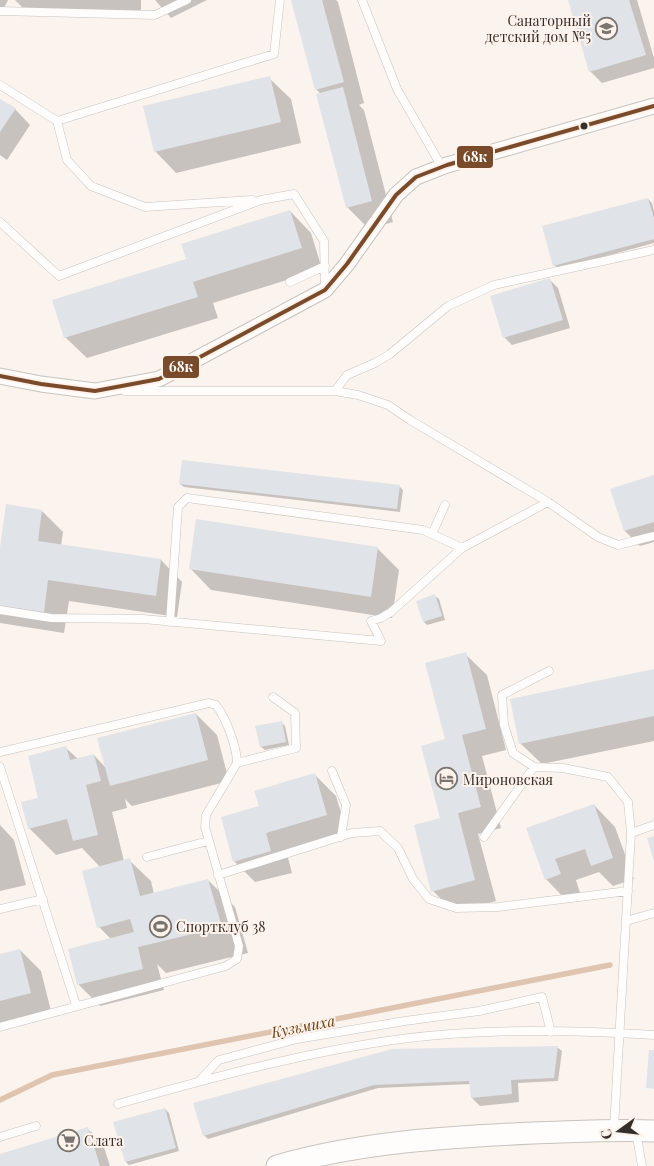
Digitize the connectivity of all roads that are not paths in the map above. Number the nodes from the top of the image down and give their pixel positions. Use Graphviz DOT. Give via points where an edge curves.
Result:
graph roads {
  1 [pos="187,0"];
  2 [pos="280,0"];
  3 [pos="362,0"];
  4 [pos="0,11"];
  5 [pos="0,85"];
  6 [pos="654,106"];
  7 [pos="58,121"];
  8 [pos="442,167"];
  9 [pos="261,200"];
  10 [pos="0,222"];
  11 [pos="654,250"];
  12 [pos="325,266"];
  13 [pos="290,282"];
  14 [pos="325,290"];
  15 [pos="0,376"];
  16 [pos="95,391"];
  17 [pos="335,391"];
  18 [pos="548,502"];
  19 [pos="445,505"];
  20 [pos="432,534"];
  21 [pos="654,536"];
  22 [pos="462,548"];
  23 [pos="0,610"];
  24 [pos="170,622"];
  25 [pos="549,671"];
  26 [pos="273,697"];
  27 [pos="0,752"];
  28 [pos="237,763"];
  29 [pos="0,766"];
  30 [pos="534,767"];
  31 [pos="332,771"];
  32 [pos="654,825"];
  33 [pos="630,832"];
  34 [pos="342,837"];
  35 [pos="484,837"];
  36 [pos="208,841"];
  37 [pos="147,857"];
  38 [pos="218,875"];
  39 [pos="628,891"];
  40 [pos="42,899"];
  41 [pos="0,909"];
  42 [pos="654,913"];
  43 [pos="626,920"];
  44 [pos="76,1006"];
  45 [pos="0,1027"];
  46 [pos="551,1032"];
  47 [pos="620,1033"];
  48 [pos="654,1036"];
  49 [pos="198,1082"];
  50 [pos="118,1104"];
  51 [pos="36,1126"];
  52 [pos="614,1130"];
  53 [pos="645,1131"];
  54 [pos="0,1137"];
  55 [pos="288,1165"];
  56 [pos="642,1166"];
  1 -- 4 [label="lane" via="155,15"];
  2 -- 7 [label="lane" via="274,54"];
  3 -- 8 [label="lane" via="397,89"];
  5 -- 7 [label="lane"];
  6 -- 8 [label="street"];
  7 -- 9 [label="lane" via="67,160 91,186 136,204 145,207"];
  8 -- 14 [label="street" via="416,177 396,195"];
  9 -- 10 [label="lane" via="59,276"];
  9 -- 12 [label="lane" via="294,194 324,241"];
  11 -- 17 [label="lane" via="494,285 448,306 390,354 347,374"];
  12 -- 13 [label="lane"];
  12 -- 14 [label="lane"];
  14 -- 16 [label="street" via="159,379"];
  15 -- 16 [label="street"];
  16 -- 17 [label="lane"];
  17 -- 18 [label="lane" via="388,405"];
  18 -- 21 [label="lane" via="598,537 618,545"];
  18 -- 22 [label="lane"];
  19 -- 20 [label="lane"];
  20 -- 22 [label="lane"];
  20 -- 24 [label="lane" via="423,530 187,498 178,507"];
  22 -- 24 [label="lane" via="391,612 371,620 381,641"];
  23 -- 24 [label="lane" via="51,618"];
  25 -- 30 [label="lane" via="502,695 504,725 513,753"];
  26 -- 28 [label="lane" via="295,713 296,748"];
  27 -- 28 [label="lane" via="208,703 216,704 221,711 237,753"];
  28 -- 36 [label="lane" via="206,815 204,827"];
  29 -- 40 [label="lane"];
  30 -- 33 [label="lane" via="563,768 608,776 628,802"];
  30 -- 35 [label="lane"];
  31 -- 34 [label="lane" via="346,805"];
  32 -- 33 [label="lane"];
  33 -- 39 [label="lane"];
  34 -- 38 [label="lane"];
  34 -- 39 [label="lane" via="380,831 398,848 413,879 429,899 456,908 498,907"];
  36 -- 37 [label="lane"];
  36 -- 38 [label="lane"];
  38 -- 44 [label="lane" via="239,946 236,958 226,966"];
  39 -- 43 [label="lane"];
  40 -- 41 [label="lane"];
  40 -- 44 [label="lane"];
  42 -- 43 [label="lane"];
  43 -- 47 [label="lane"];
  44 -- 45 [label="lane"];
  46 -- 47 [label="lane"];
  46 -- 49 [label="lane" via="501,1031 402,1039 313,1054"];
  46 -- 49 [label="lane" via="542,997 479,1011 298,1039 219,1060"];
  47 -- 48 [label="lane"];
  47 -- 52 [label="lane"];
  49 -- 50 [label="lane"];
  51 -- 54 [label="lane"];
  52 -- 53 [label="main road"];
  52 -- 55 [label="main road" via="467,1136 386,1144"];
  53 -- 56 [label="lane"];
}
